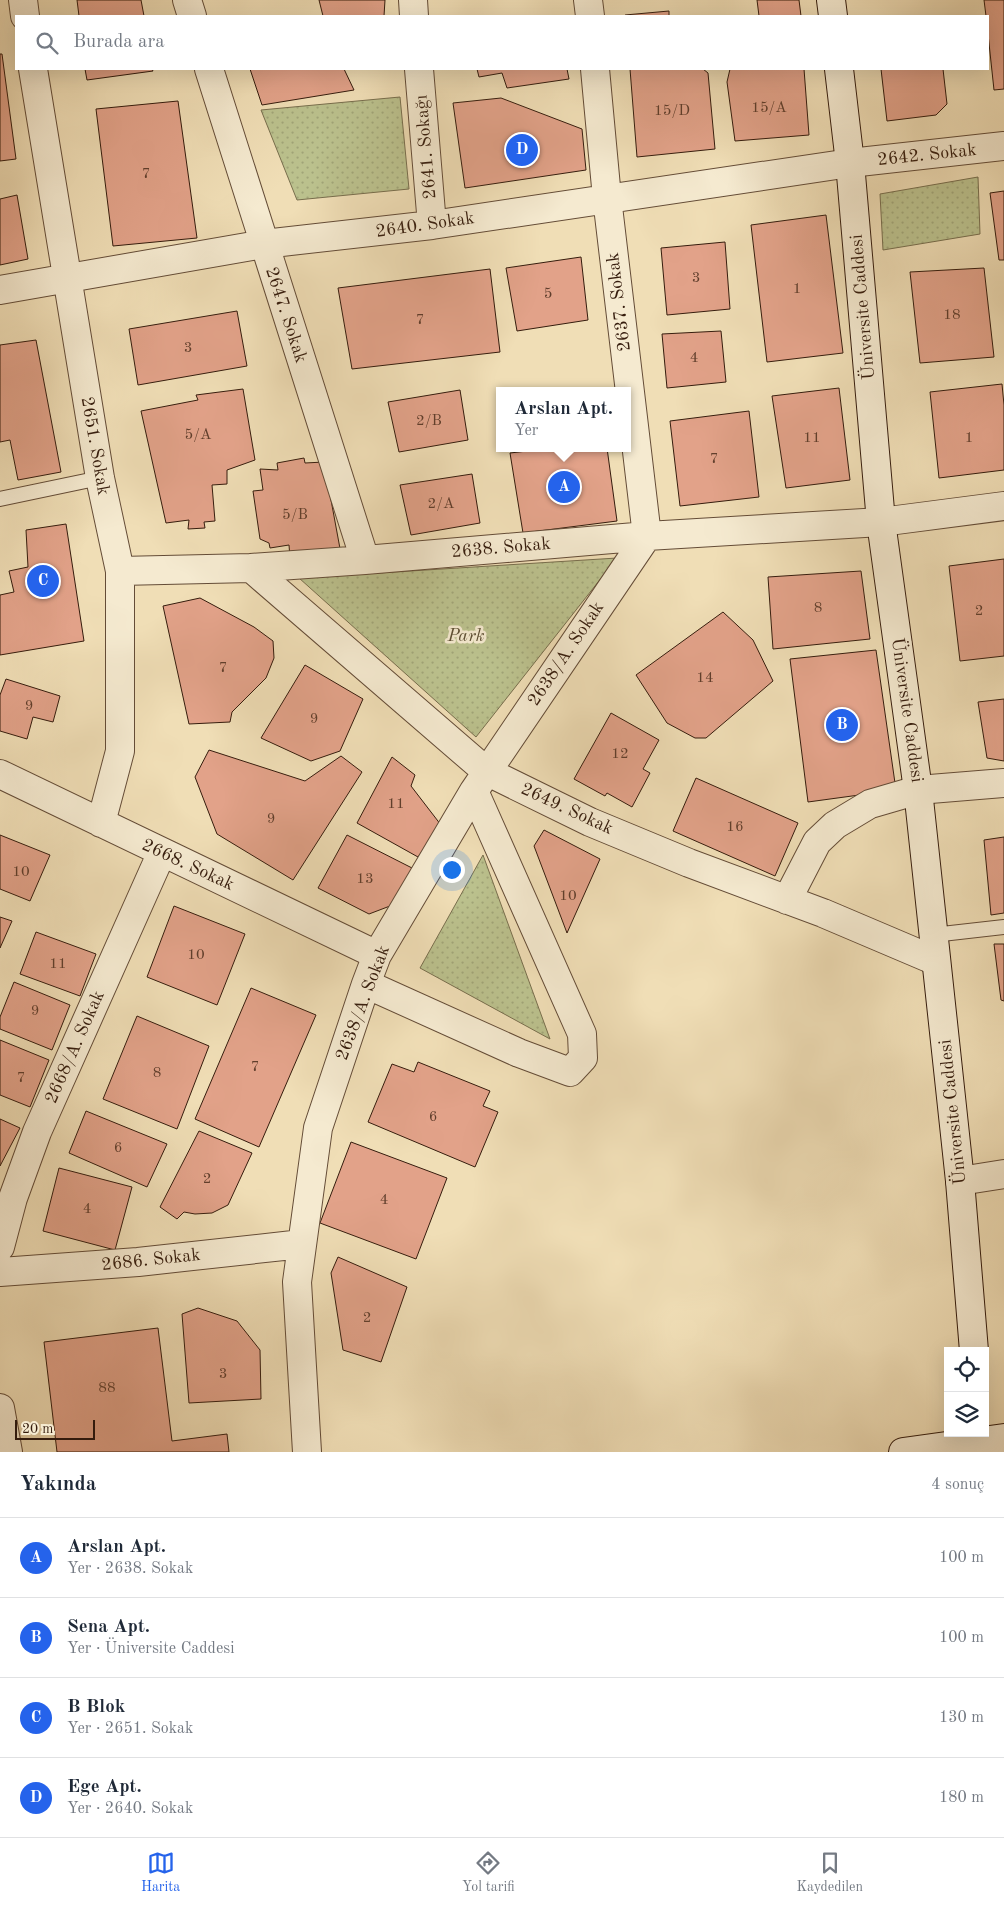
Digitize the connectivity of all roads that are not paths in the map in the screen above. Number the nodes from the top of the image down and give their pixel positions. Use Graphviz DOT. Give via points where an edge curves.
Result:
graph roads {
  1 [pos="22,0"];
  2 [pos="187,0"];
  3 [pos="413,0"];
  4 [pos="588,0"];
  5 [pos="831,0"];
  6 [pos="25,15"];
  7 [pos="192,15"];
  8 [pos="414,15"];
  9 [pos="590,15"];
  10 [pos="833,15"];
  11 [pos="33,70"];
  12 [pos="209,70"];
  13 [pos="419,70"];
  14 [pos="595,70"];
  15 [pos="839,70"];
  16 [pos="1004,146"];
  17 [pos="850,163"];
  18 [pos="607,198"];
  19 [pos="432,225"];
  20 [pos="264,244"];
  21 [pos="66,279"];
  22 [pos="0,290"];
  23 [pos="629,387"];
  24 [pos="631,401"];
  25 [pos="100,478"];
  26 [pos="0,498"];
  27 [pos="1004,506"];
  28 [pos="882,522"];
  29 [pos="647,536"];
  30 [pos="365,560"];
  31 [pos="251,568"];
  32 [pos="120,571"];
  33 [pos="0,774"];
  34 [pos="480,781"];
  35 [pos="1004,783"];
  36 [pos="918,790"];
  37 [pos="101,823"];
  38 [pos="162,852"];
  39 [pos="787,900"];
  40 [pos="1004,927"];
  41 [pos="935,948"];
  42 [pos="378,954"];
  43 [pos="366,984"];
  44 [pos="1004,1174"];
  45 [pos="960,1181"];
  46 [pos="302,1244"];
  47 [pos="0,1247"];
  48 [pos="0,1272"];
  49 [pos="974,1347"];
  50 [pos="0,1408"];
  51 [pos="990,1437"];
  52 [pos="8,1452"];
  53 [pos="307,1452"];
  54 [pos="903,1452"];
  1 -- 6 [label="street"];
  2 -- 7 [label="street"];
  3 -- 8 [label="street"];
  4 -- 9 [label="street"];
  5 -- 10 [label="street"];
  11 -- 21 [label="street, 2651. Sokak"];
  12 -- 20 [label="street, 2647. Sokak"];
  13 -- 19 [label="street, 2641. Sokağı"];
  14 -- 18 [label="street, 2637. Sokak"];
  15 -- 17 [label="street, Üniversite Caddesi"];
  16 -- 17 [label="street, 2642. Sokak"];
  17 -- 18 [label="street, 2640. Sokak"];
  17 -- 28 [label="street, Üniversite Caddesi"];
  18 -- 19 [label="street, 2640. Sokak"];
  18 -- 23 [label="street, 2637. Sokak"];
  19 -- 20 [label="street, 2640. Sokak"];
  20 -- 21 [label="street, 2640. Sokak"];
  20 -- 30 [label="street, 2647. Sokak"];
  21 -- 22 [label="street, 2640. Sokak"];
  21 -- 25 [label="street, 2651. Sokak"];
  24 -- 29 [label="street, 2637. Sokak"];
  25 -- 26 [label="lane"];
  25 -- 32 [label="street, 2651. Sokak"];
  27 -- 28 [label="street, 2638. Sokak"];
  28 -- 29 [label="street, 2638. Sokak"];
  28 -- 36 [label="street, Üniversite Caddesi"];
  29 -- 30 [label="street, 2638. Sokak"];
  29 -- 34 [label="street, 2638/A. Sokak"];
  30 -- 31 [label="street, 2638. Sokak"];
  31 -- 32 [label="street, 2638. Sokak"];
  31 -- 34 [label="street, 2649. Sokak"];
  32 -- 37 [label="street, 2651. Sokak" via="120,751"];
  33 -- 37 [label="street, 2668. Sokak"];
  34 -- 39 [label="street, 2649. Sokak"];
  34 -- 42 [label="street, 2638/A. Sokak"];
  34 -- 43 [label="street" via="582,1034 583,1058 570,1072 519,1053"];
  35 -- 36 [label="street"];
  36 -- 39 [label="street" via="870,804 835,825 817,842"];
  36 -- 41 [label="street, Üniversite Caddesi"];
  37 -- 38 [label="street, 2668. Sokak"];
  38 -- 42 [label="street, 2668. Sokak"];
  38 -- 47 [label="street, 2668/A. Sokak" via="37,1132 13,1198"];
  39 -- 41 [label="street, 2649. Sokak"];
  40 -- 41 [label="lane"];
  41 -- 45 [label="street, Üniversite Caddesi"];
  42 -- 43 [label="street, 2638/A. Sokak"];
  43 -- 46 [label="street, 2638/A. Sokak" via="318,1128"];
  44 -- 45 [label="street"];
  45 -- 49 [label="street, Üniversite Caddesi"];
  46 -- 48 [label="street, 2686. Sokak" via="138,1262"];
  46 -- 53 [label="street, 2638/A. Sokak" via="296,1282"];
  50 -- 52 [label="street"];
  51 -- 54 [label="street"];
}
